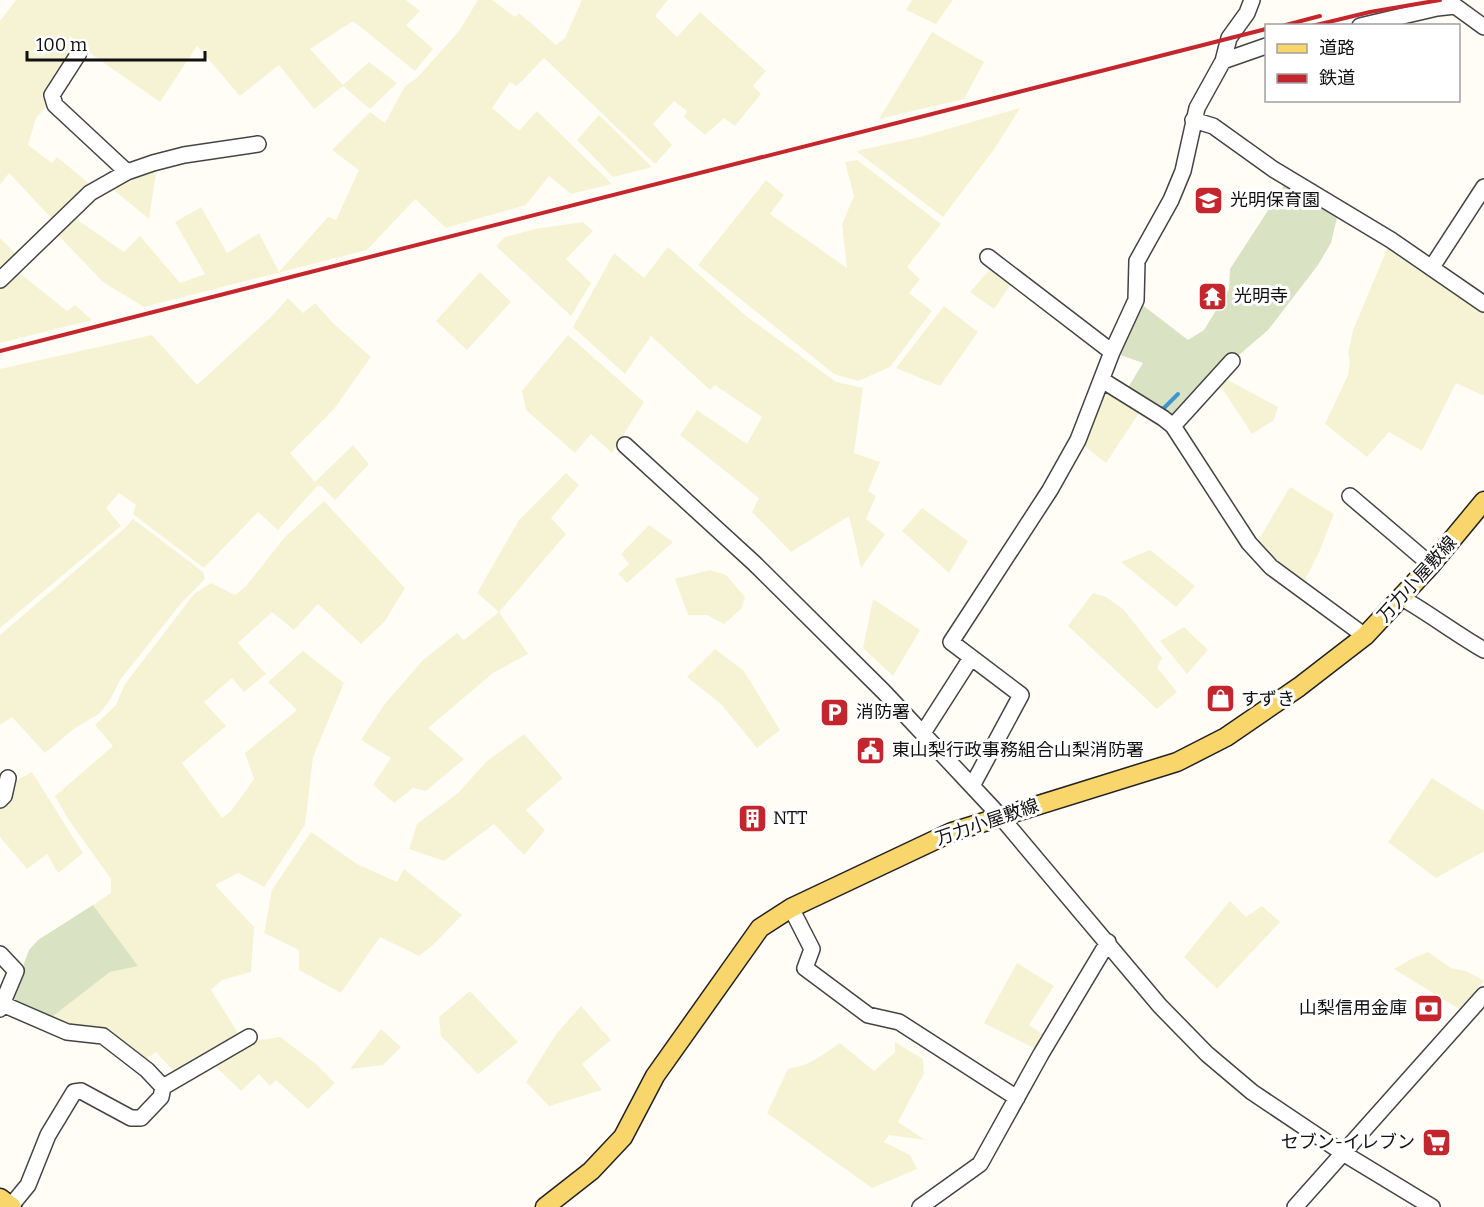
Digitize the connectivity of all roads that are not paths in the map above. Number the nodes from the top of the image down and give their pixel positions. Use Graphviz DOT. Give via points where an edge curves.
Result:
graph roads {
  1 [pos="1252,0"];
  2 [pos="1369,24"];
  3 [pos="1484,27"];
  4 [pos="1265,47"];
  5 [pos="79,53"];
  6 [pos="1223,61"];
  7 [pos="1193,120"];
  8 [pos="258,144"];
  9 [pos="127,172"];
  10 [pos="1484,187"];
  11 [pos="988,257"];
  12 [pos="1432,267"];
  13 [pos="0,280"];
  14 [pos="1484,304"];
  15 [pos="1112,352"];
  16 [pos="1233,361"];
  17 [pos="1102,380"];
  18 [pos="1173,426"];
  19 [pos="625,445"];
  20 [pos="1350,496"];
  21 [pos="1484,501"];
  22 [pos="1431,565"];
  23 [pos="1402,598"];
  24 [pos="1365,636"];
  25 [pos="1484,650"];
  26 [pos="971,658"];
  27 [pos="923,733"];
  28 [pos="8,778"];
  29 [pos="972,786"];
  30 [pos="0,800"];
  31 [pos="1000,816"];
  32 [pos="791,908"];
  33 [pos="1108,942"];
  34 [pos="0,954"];
  35 [pos="1484,995"];
  36 [pos="1,1006"];
  37 [pos="249,1037"];
  38 [pos="163,1087"];
  39 [pos="1017,1098"];
  40 [pos="1343,1154"];
  41 [pos="8,1204"];
  42 [pos="545,1207"];
  43 [pos="920,1207"];
  44 [pos="1295,1207"];
  45 [pos="1432,1207"];
  1 -- 6 [label="street" via="1229,39"];
  2 -- 3 [label="street" via="1455,6"];
  4 -- 6 [label="street"];
  5 -- 9 [label="street" via="52,95 55,105"];
  6 -- 7 [label="street"];
  7 -- 12 [label="street" via="1213,126 1272,168"];
  7 -- 15 [label="street" via="1183,171 1137,261 1136,300"];
  8 -- 9 [label="street" via="184,156"];
  9 -- 13 [label="street" via="90,193"];
  10 -- 12 [label="street"];
  11 -- 15 [label="street"];
  12 -- 14 [label="street"];
  15 -- 17 [label="street"];
  16 -- 18 [label="street"];
  17 -- 18 [label="street"];
  17 -- 26 [label="street" via="1078,440 1050,490 951,642"];
  18 -- 24 [label="street" via="1249,543 1271,567"];
  19 -- 27 [label="street" via="754,563"];
  20 -- 22 [label="street"];
  21 -- 22 [label="main road, 万力小屋敷線"];
  22 -- 23 [label="main road, 万力小屋敷線"];
  23 -- 24 [label="main road, 万力小屋敷線"];
  23 -- 25 [label="street"];
  24 -- 31 [label="main road, 万力小屋敷線" via="1226,737 1177,762"];
  26 -- 27 [label="street"];
  26 -- 29 [label="street" via="1022,695"];
  27 -- 29 [label="street"];
  28 -- 30 [label="street"];
  29 -- 31 [label="street"];
  31 -- 32 [label="main road, 万力小屋敷線" via="952,832"];
  31 -- 33 [label="street"];
  32 -- 39 [label="street" via="812,949 805,968 868,1015 899,1022"];
  32 -- 42 [label="main road, 万力小屋敷線" via="760,928 750,940 655,1076 623,1137 591,1171"];
  33 -- 39 [label="street"];
  33 -- 40 [label="street" via="1160,1006 1206,1054 1252,1092"];
  34 -- 36 [label="street" via="16,971"];
  35 -- 40 [label="street"];
  36 -- 38 [label="street" via="67,1032 103,1036"];
  37 -- 38 [label="street"];
  38 -- 41 [label="street" via="161,1097 141,1118 131,1118 81,1090 75,1092 48,1135 28,1185"];
  39 -- 43 [label="street" via="980,1164"];
  40 -- 44 [label="street"];
  40 -- 45 [label="street"];
}
